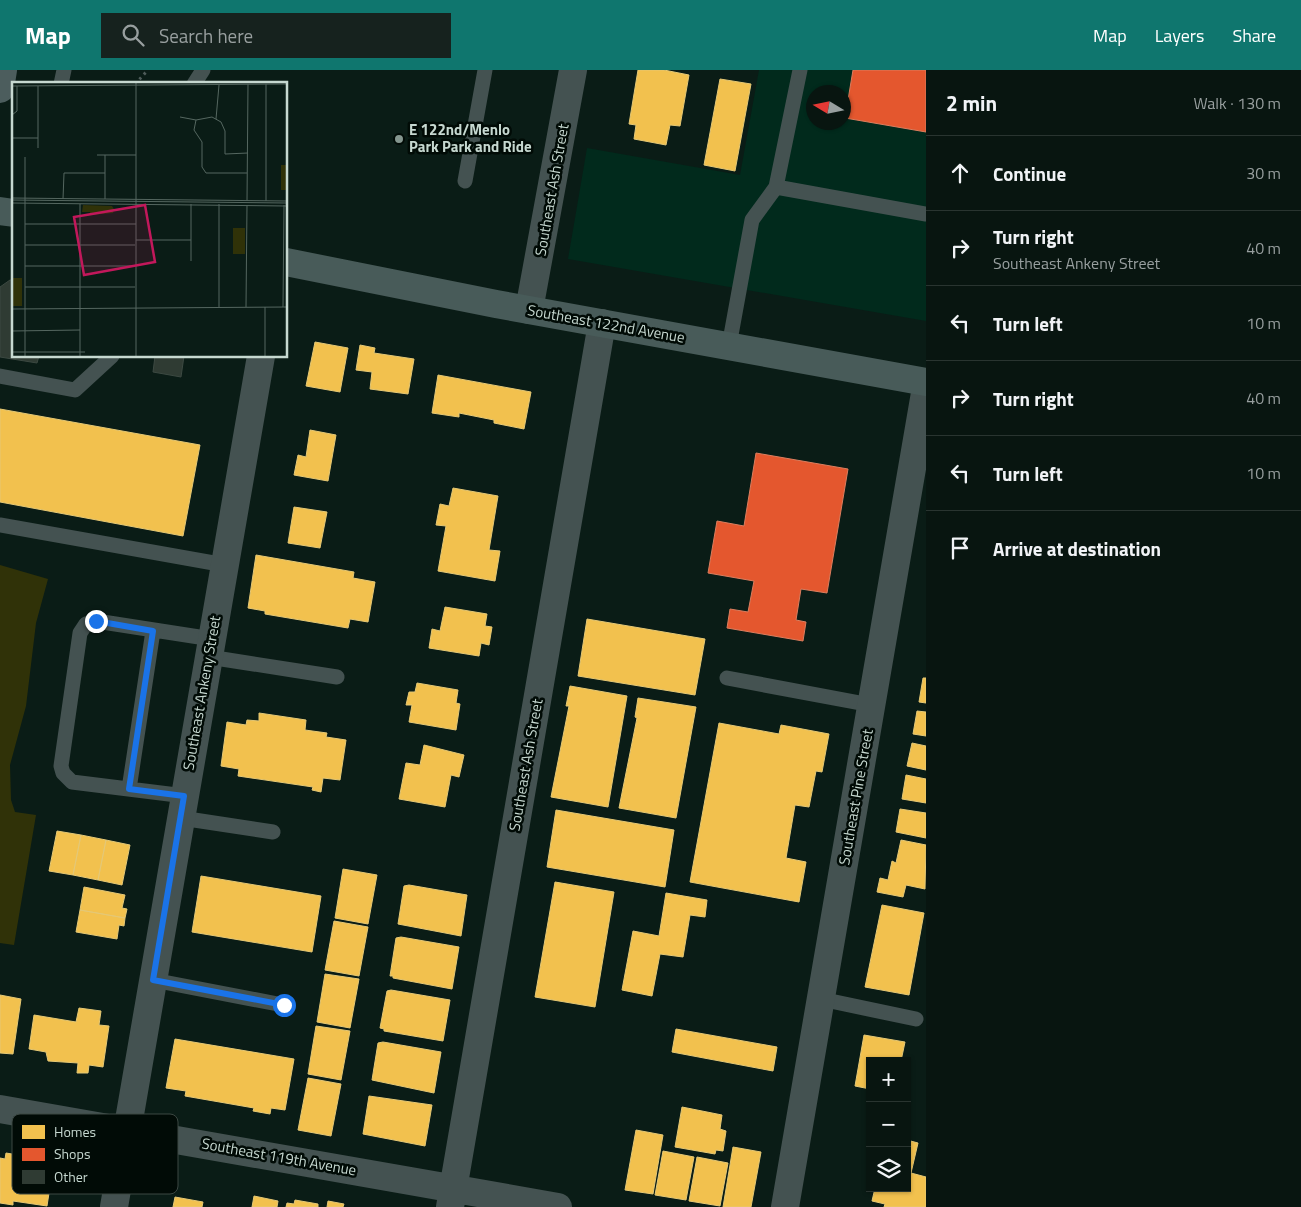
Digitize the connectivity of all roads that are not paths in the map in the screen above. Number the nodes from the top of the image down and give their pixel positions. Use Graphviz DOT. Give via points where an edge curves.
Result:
graph roads {
  1 [pos="4,70"];
  2 [pos="203,70"];
  3 [pos="485,70"];
  4 [pos="573,70"];
  5 [pos="800,70"];
  6 [pos="195,82"];
  7 [pos="0,89"];
  8 [pos="465,181"];
  9 [pos="776,187"];
  10 [pos="926,214"];
  11 [pos="288,262"];
  12 [pos="530,310"];
  13 [pos="602,324"];
  14 [pos="729,346"];
  15 [pos="110,358"];
  16 [pos="261,358"];
  17 [pos="0,376"];
  18 [pos="926,382"];
  19 [pos="926,387"];
  20 [pos="0,525"];
  21 [pos="225,564"];
  22 [pos="153,631"];
  23 [pos="210,648"];
  24 [pos="337,677"];
  25 [pos="727,678"];
  26 [pos="871,705"];
  27 [pos="129,789"];
  28 [pos="183,807"];
  29 [pos="273,832"];
  30 [pos="153,980"];
  31 [pos="821,1000"];
  32 [pos="284,1005"];
  33 [pos="916,1019"];
  34 [pos="0,1109"];
  35 [pos="29,1114"];
  36 [pos="130,1114"];
  37 [pos="178,1141"];
  38 [pos="116,1194"];
  39 [pos="452,1197"];
  40 [pos="114,1207"];
  41 [pos="558,1207"];
  42 [pos="785,1207"];
  1 -- 7 [label="street"];
  2 -- 6 [label="lane"];
  3 -- 8 [label="lane"];
  4 -- 12 [label="street, Southeast Ash Street"];
  5 -- 9 [label="lane"];
  9 -- 10 [label="lane"];
  9 -- 14 [label="lane" via="752,220"];
  11 -- 12 [label="main road, Southeast 122nd Avenue"];
  12 -- 13 [label="main road, Southeast 122nd Avenue"];
  13 -- 14 [label="main road, Southeast 122nd Avenue"];
  13 -- 39 [label="street, Southeast Ash Street"];
  14 -- 18 [label="main road, Southeast 122nd Avenue"];
  15 -- 17 [label="lane" via="75,390"];
  16 -- 21 [label="street, Southeast Ankeny Street"];
  19 -- 26 [label="street, Southeast Pine Street"];
  20 -- 21 [label="lane"];
  21 -- 23 [label="street, Southeast Ankeny Street"];
  22 -- 23 [label="lane"];
  22 -- 27 [label="lane"];
  22 -- 27 [label="lane" via="96,621 86,624 80,633 77,652 60,766 72,782"];
  23 -- 24 [label="lane"];
  23 -- 28 [label="street, Southeast Ankeny Street"];
  25 -- 26 [label="lane"];
  26 -- 31 [label="street, Southeast Pine Street"];
  27 -- 28 [label="lane"];
  28 -- 29 [label="lane"];
  28 -- 30 [label="street, Southeast Ankeny Street"];
  30 -- 32 [label="lane"];
  30 -- 36 [label="street, Southeast Ankeny Street"];
  31 -- 33 [label="lane"];
  31 -- 42 [label="street, Southeast Pine Street"];
  34 -- 35 [label="street, Southeast 119th Avenue"];
  37 -- 39 [label="street, Southeast 119th Avenue"];
  38 -- 40 [label="street, Southeast Ankeny Street"];
  39 -- 41 [label="street, Southeast 119th Avenue"];
}
